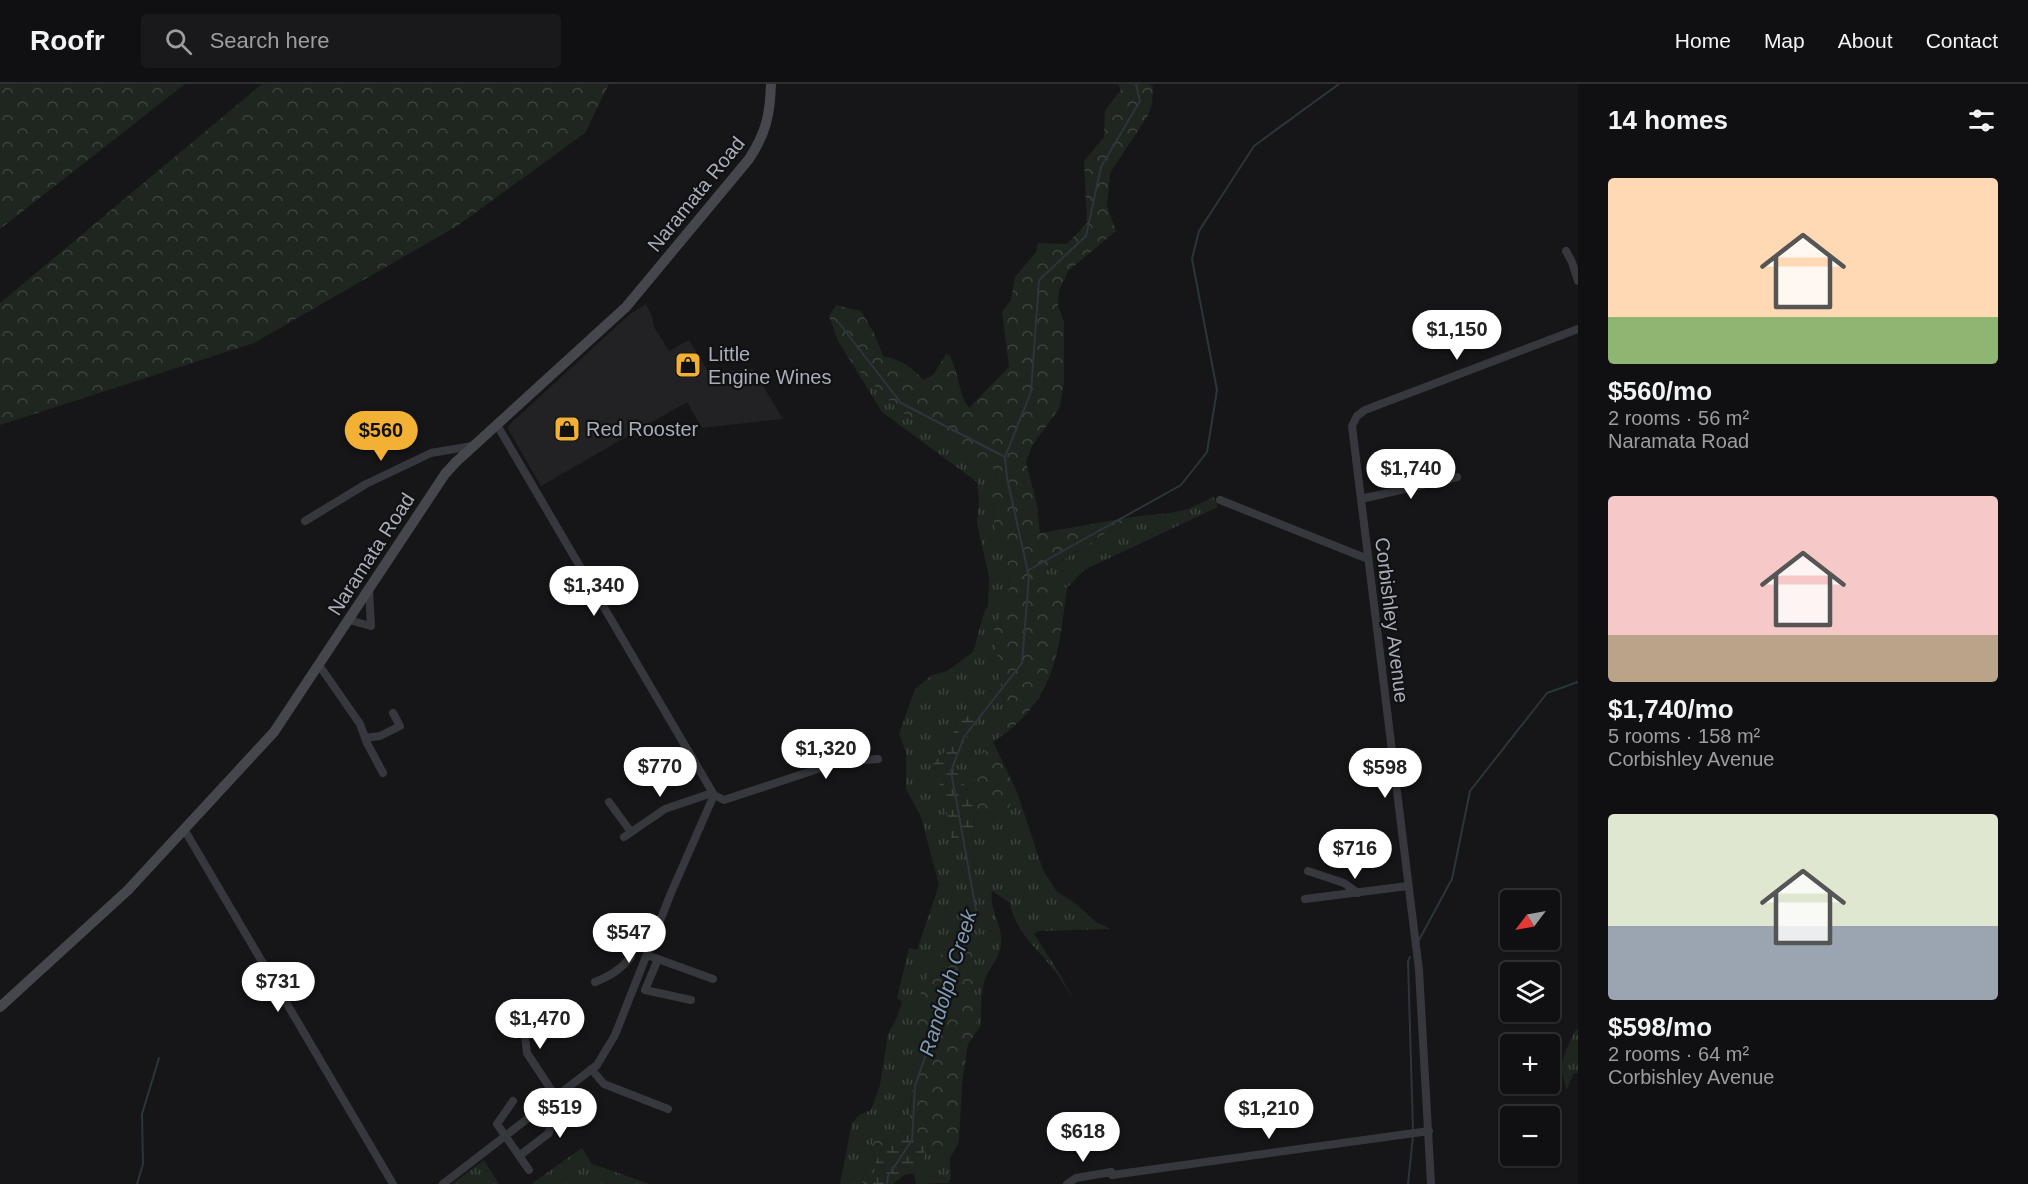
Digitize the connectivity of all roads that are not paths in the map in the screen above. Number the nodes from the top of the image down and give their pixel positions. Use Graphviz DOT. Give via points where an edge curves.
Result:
graph roads {
  1 [pos="771,84"];
  2 [pos="1566,251"];
  3 [pos="1578,281"];
  4 [pos="1578,329"];
  5 [pos="497,425"];
  6 [pos="474,446"];
  7 [pos="1457,477"];
  8 [pos="1361,499"];
  9 [pos="1220,500"];
  10 [pos="305,521"];
  11 [pos="1368,559"];
  12 [pos="369,590"];
  13 [pos="349,620"];
  14 [pos="319,665"];
  15 [pos="393,713"];
  16 [pos="365,738"];
  17 [pos="878,759"];
  18 [pos="383,773"];
  19 [pos="713,794"];
  20 [pos="609,801"];
  21 [pos="184,829"];
  22 [pos="1308,870"];
  23 [pos="1408,886"];
  24 [pos="1358,892"];
  25 [pos="1305,899"];
  26 [pos="656,930"];
  27 [pos="647,955"];
  28 [pos="657,959"];
  29 [pos="713,979"];
  30 [pos="595,982"];
  31 [pos="691,1000"];
  32 [pos="521,1004"];
  33 [pos="0,1007"];
  34 [pos="591,1069"];
  35 [pos="552,1099"];
  36 [pos="513,1101"];
  37 [pos="668,1109"];
  38 [pos="1429,1131"];
  39 [pos="504,1136"];
  40 [pos="519,1156"];
  41 [pos="529,1170"];
  42 [pos="393,1184"];
  43 [pos="443,1184"];
  44 [pos="1067,1184"];
  45 [pos="1431,1184"];
  1 -- 5 [label="main road, Naramata Road" via="765,130 749,159 639,293"];
  2 -- 3 [label="street"];
  4 -- 8 [label="street, Corbishley Avenue" via="1365,410 1354,419 1352,433"];
  5 -- 6 [label="main road, Naramata Road"];
  5 -- 19 [label="street"];
  6 -- 10 [label="street" via="431,453 366,484"];
  6 -- 12 [label="main road, Naramata Road" via="446,474"];
  7 -- 8 [label="street"];
  8 -- 11 [label="street, Corbishley Avenue"];
  9 -- 11 [label="street"];
  11 -- 23 [label="street, Corbishley Avenue"];
  12 -- 13 [label="main road, Naramata Road"];
  12 -- 13 [label="street" via="371,627"];
  13 -- 14 [label="main road, Naramata Road"];
  14 -- 16 [label="street" via="360,724"];
  14 -- 21 [label="main road, Naramata Road" via="274,732"];
  15 -- 16 [label="street" via="400,726"];
  16 -- 18 [label="street"];
  17 -- 19 [label="street" via="838,762 724,801"];
  19 -- 20 [label="street" via="665,809 628,834"];
  19 -- 26 [label="street"];
  21 -- 33 [label="main road, Naramata Road" via="128,890"];
  21 -- 42 [label="street"];
  22 -- 24 [label="street"];
  23 -- 24 [label="street"];
  23 -- 38 [label="street, Corbishley Avenue" via="1419,970"];
  24 -- 25 [label="street"];
  26 -- 27 [label="street"];
  26 -- 30 [label="street" via="630,942 631,957 623,967"];
  27 -- 28 [label="street"];
  27 -- 34 [label="street" via="615,1035"];
  28 -- 29 [label="street"];
  28 -- 31 [label="street" via="645,990"];
  32 -- 35 [label="street" via="527,1053"];
  34 -- 35 [label="street"];
  34 -- 37 [label="street" via="604,1084"];
  35 -- 39 [label="street"];
  35 -- 40 [label="street" via="549,1133"];
  36 -- 39 [label="street" via="498,1124"];
  38 -- 44 [label="street" via="1076,1178"];
  38 -- 45 [label="street, Corbishley Avenue"];
  39 -- 40 [label="street"];
  39 -- 43 [label="street"];
  40 -- 41 [label="street"];
}
